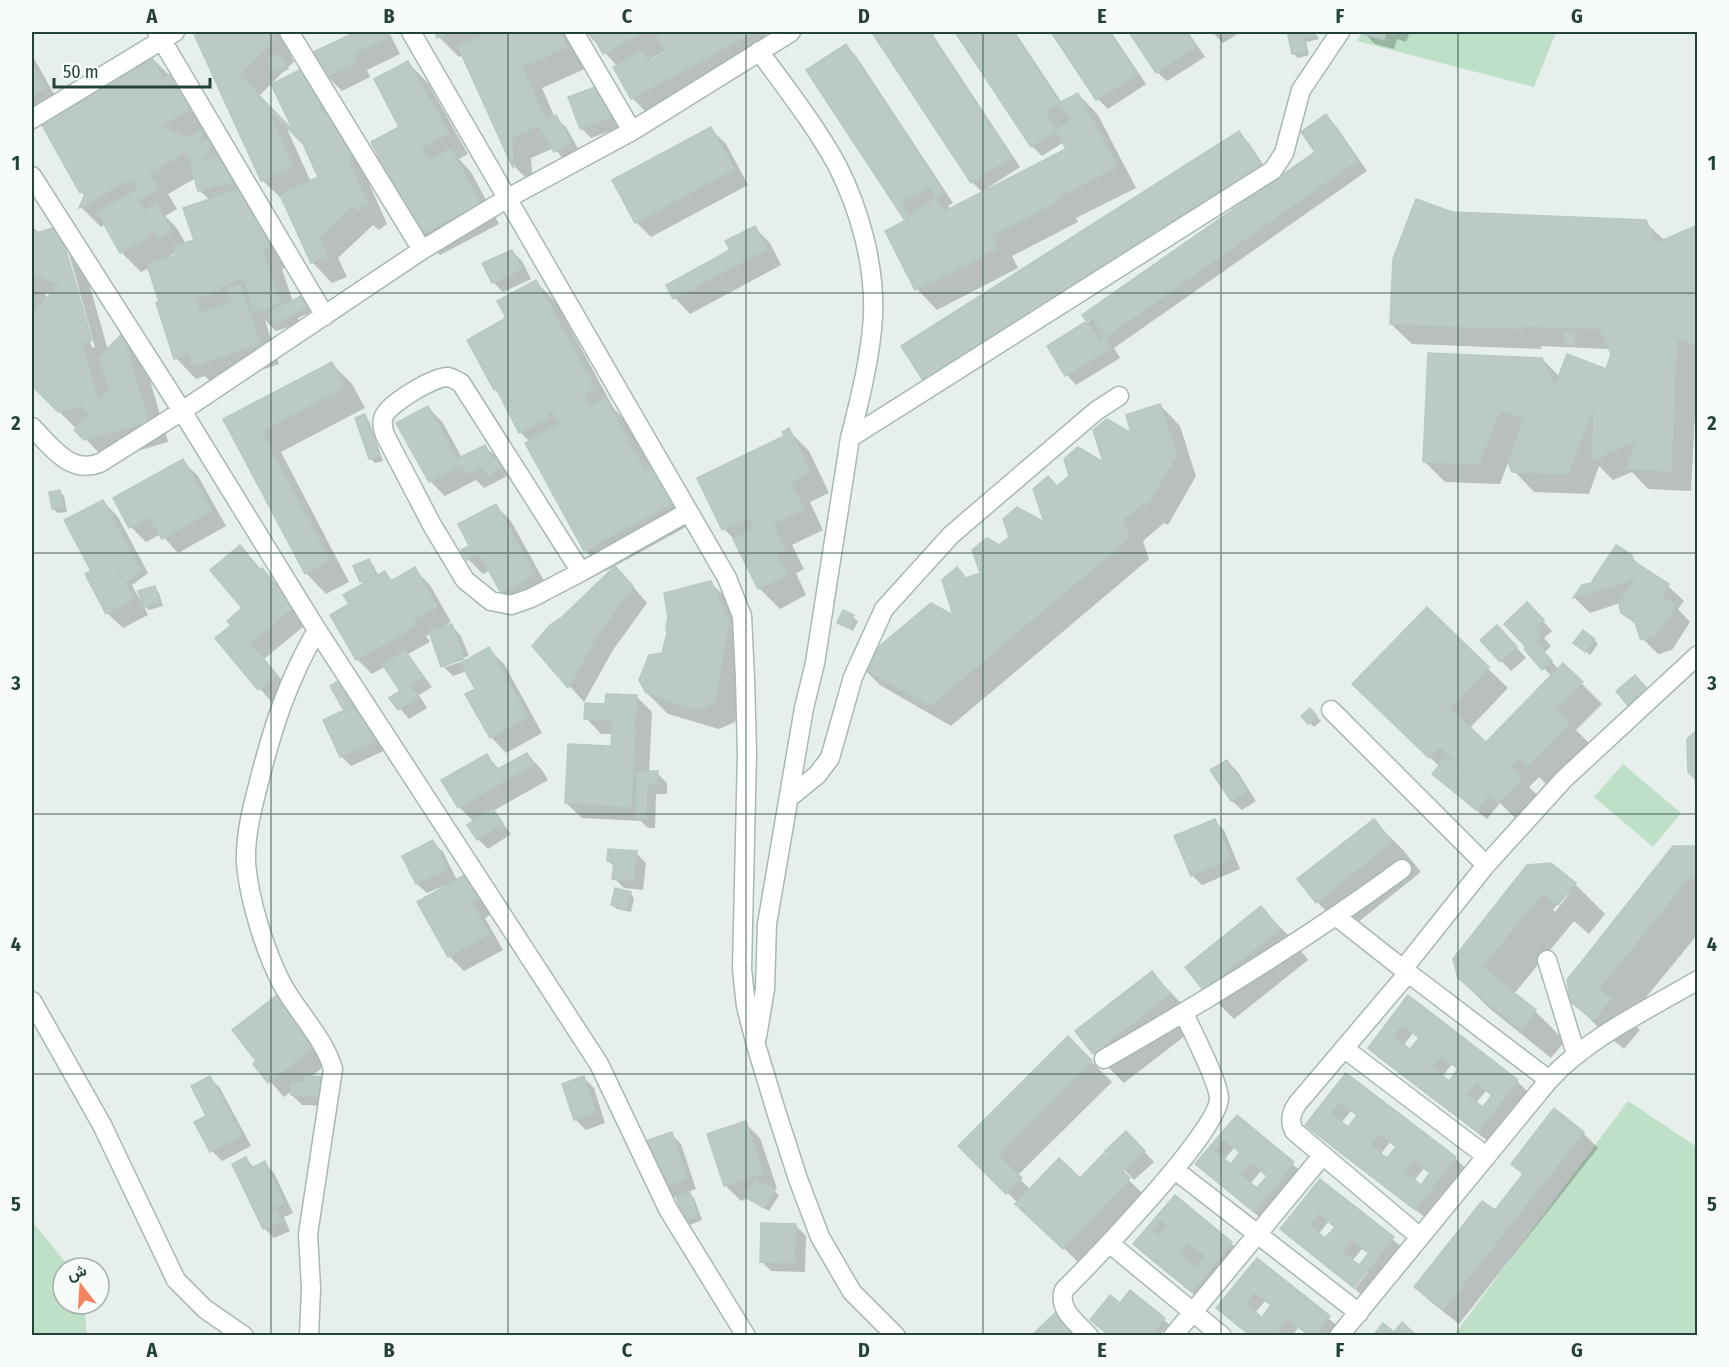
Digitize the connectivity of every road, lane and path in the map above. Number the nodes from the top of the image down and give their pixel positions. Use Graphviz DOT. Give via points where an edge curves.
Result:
graph roads {
  1 [pos="289,32"];
  2 [pos="411,32"];
  3 [pos="574,32"];
  4 [pos="788,32"];
  5 [pos="1340,32"];
  6 [pos="164,35"];
  7 [pos="759,51"];
  8 [pos="32,118"];
  9 [pos="632,131"];
  10 [pos="32,176"];
  11 [pos="508,198"];
  12 [pos="422,250"];
  13 [pos="326,316"];
  14 [pos="1119,396"];
  15 [pos="182,411"];
  16 [pos="32,427"];
  17 [pos="850,438"];
  18 [pos="688,512"];
  19 [pos="581,572"];
  20 [pos="317,630"];
  21 [pos="1698,656"];
  22 [pos="1331,710"];
  23 [pos="790,797"];
  24 [pos="1486,865"];
  25 [pos="1402,869"];
  26 [pos="1337,917"];
  27 [pos="1547,960"];
  28 [pos="1405,971"];
  29 [pos="1698,980"];
  30 [pos="32,1001"];
  31 [pos="1184,1013"];
  32 [pos="756,1045"];
  33 [pos="1345,1049"];
  34 [pos="1576,1054"];
  35 [pos="1104,1059"];
  36 [pos="1549,1080"];
  37 [pos="1322,1156"];
  38 [pos="1486,1156"];
  39 [pos="1175,1170"];
  40 [pos="1257,1234"];
  41 [pos="1420,1237"];
  42 [pos="1108,1243"];
  43 [pos="1193,1312"];
  44 [pos="1359,1313"];
  45 [pos="244,1335"];
  46 [pos="309,1335"];
  47 [pos="746,1335"];
  48 [pos="896,1335"];
  49 [pos="1089,1335"];
  50 [pos="1173,1335"];
  51 [pos="1222,1335"];
  52 [pos="1339,1335"];
  1 -- 12 [label="street"];
  2 -- 11 [label="street"];
  3 -- 9 [label="street"];
  4 -- 7 [label="street"];
  5 -- 17 [label="street" via="1301,90 1284,153 1272,170"];
  6 -- 8 [label="street"];
  6 -- 13 [label="street"];
  7 -- 9 [label="street"];
  7 -- 17 [label="street" via="836,164 865,245 873,316"];
  9 -- 11 [label="street"];
  10 -- 15 [label="street"];
  11 -- 12 [label="street"];
  11 -- 18 [label="street"];
  12 -- 13 [label="street"];
  13 -- 15 [label="street"];
  14 -- 23 [label="street" via="1096,411 951,536 884,609 853,677 830,758 818,776"];
  15 -- 16 [label="street" via="91,466 66,460"];
  15 -- 20 [label="street"];
  17 -- 23 [label="street"];
  18 -- 19 [label="street"];
  18 -- 32 [label="street" via="727,578 742,615 747,753 742,969"];
  19 -- 19 [label="street" via="461,383 450,377 433,381 385,414 385,435 432,525 465,580 491,601 511,605"];
  20 -- 46 [label="street" via="299,661 276,717 251,813 246,862 258,923 282,983 326,1048 333,1069 308,1234"];
  20 -- 47 [label="street" via="599,1064 668,1209"];
  21 -- 24 [label="street" via="1564,779"];
  22 -- 24 [label="street"];
  23 -- 32 [label="street" via="767,924 765,989"];
  24 -- 28 [label="street"];
  25 -- 26 [label="street"];
  26 -- 28 [label="street"];
  26 -- 31 [label="street"];
  27 -- 34 [label="street"];
  28 -- 33 [label="street"];
  28 -- 36 [label="street"];
  29 -- 34 [label="street"];
  30 -- 45 [label="street" via="102,1125 176,1280 206,1309"];
  31 -- 35 [label="street"];
  31 -- 39 [label="street" via="1219,1100 1211,1119"];
  32 -- 48 [label="street" via="820,1237 852,1292"];
  33 -- 37 [label="street" via="1292,1112 1294,1131"];
  33 -- 38 [label="street"];
  34 -- 36 [label="street"];
  36 -- 38 [label="street"];
  37 -- 40 [label="street"];
  37 -- 41 [label="street"];
  38 -- 41 [label="street"];
  39 -- 40 [label="street"];
  39 -- 42 [label="street"];
  40 -- 43 [label="street"];
  40 -- 44 [label="street"];
  41 -- 44 [label="street"];
  42 -- 43 [label="street"];
  42 -- 49 [label="street" via="1062,1294 1067,1312"];
  43 -- 50 [label="street"];
  43 -- 51 [label="street"];
  44 -- 52 [label="street"];
}
